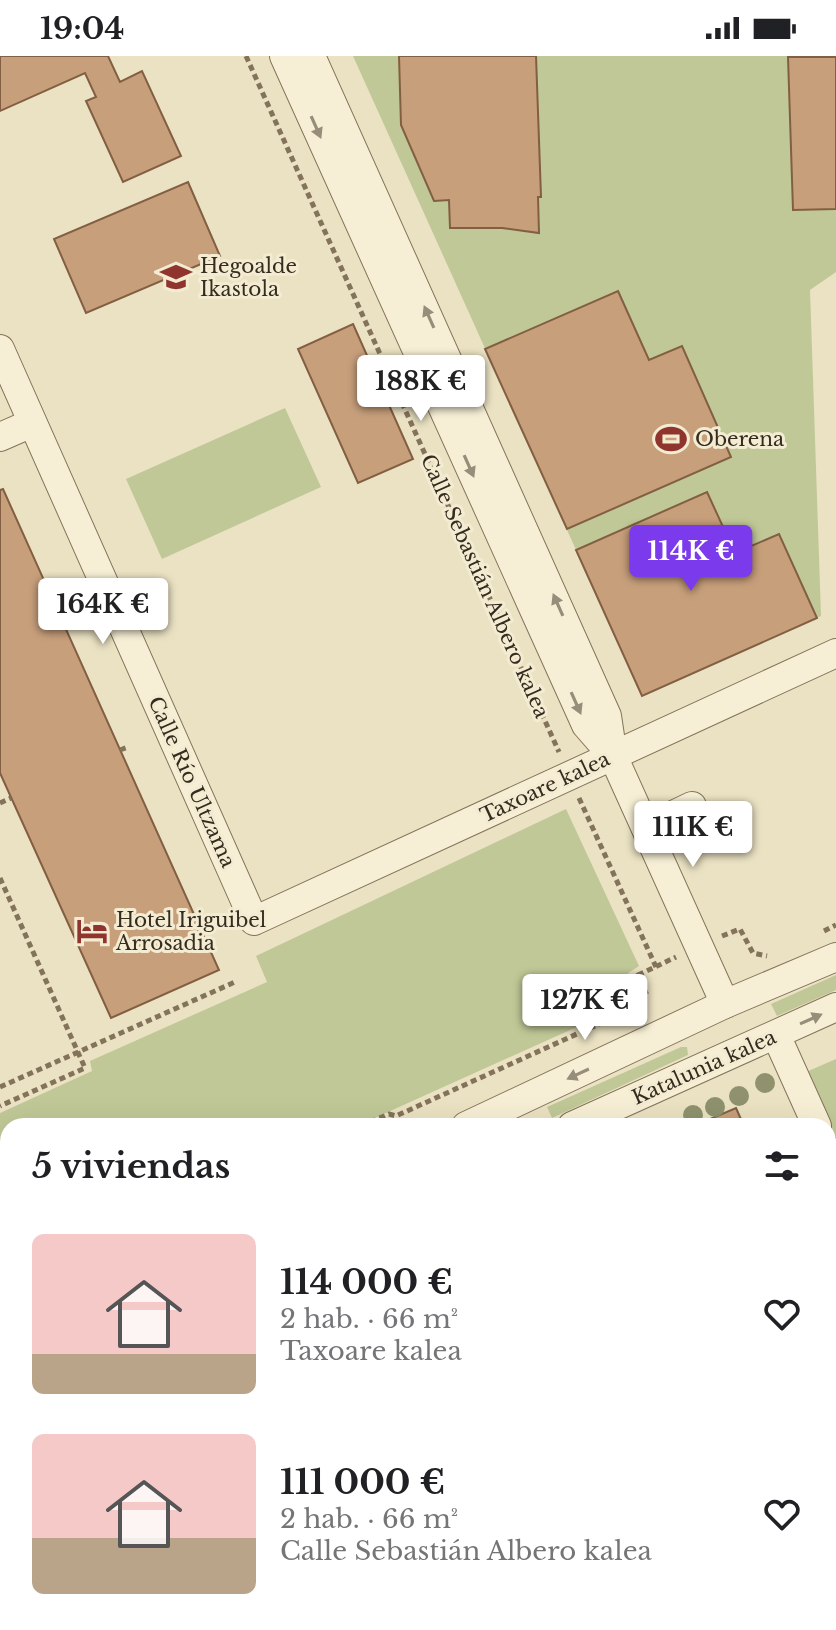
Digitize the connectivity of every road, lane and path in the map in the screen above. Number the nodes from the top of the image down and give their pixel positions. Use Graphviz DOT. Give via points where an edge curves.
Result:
graph roads {
  1 [pos="246,56"];
  2 [pos="284,56"];
  3 [pos="311,56"];
  4 [pos="0,349"];
  5 [pos="32,423"];
  6 [pos="0,437"];
  7 [pos="836,653"];
  8 [pos="128,747"];
  9 [pos="120,750"];
  10 [pos="559,753"];
  11 [pos="613,756"];
  12 [pos="575,787"];
  13 [pos="11,798"];
  14 [pos="0,803"];
  15 [pos="696,815"];
  16 [pos="650,836"];
  17 [pos="0,878"];
  18 [pos="254,921"];
  19 [pos="836,925"];
  20 [pos="822,932"];
  21 [pos="712,941"];
  22 [pos="772,955"];
  23 [pos="836,957"];
  24 [pos="674,958"];
  25 [pos="656,967"];
  26 [pos="235,982"];
  27 [pos="725,1004"];
  28 [pos="836,1007"];
  29 [pos="776,1035"];
  30 [pos="78,1053"];
  31 [pos="0,1087"];
  32 [pos="0,1106"];
  33 [pos="380,1118"];
  34 [pos="483,1118"];
  35 [pos="596,1118"];
  36 [pos="813,1118"];
  1 -- 10 [label="path, Calle Sebastián Albero kalea"];
  2 -- 11 [label="street, Calle Sebastián Albero kalea, one-way" via="586,725"];
  11 -- 3 [label="street, Calle Sebastián Albero kalea, one-way" via="607,716"];
  4 -- 5 [label="street, Calle Río Ultzama"];
  5 -- 6 [label="street"];
  5 -- 18 [label="street, Calle Río Ultzama"];
  7 -- 11 [label="street, Taxoare kalea"];
  8 -- 9 [label="path"];
  11 -- 16 [label="street, Calle Sebastián Albero kalea"];
  11 -- 18 [label="street, Taxoare kalea"];
  12 -- 25 [label="path"];
  13 -- 14 [label="path"];
  15 -- 16 [label="street"];
  16 -- 27 [label="street, Calle Sebastián Albero kalea"];
  17 -- 30 [label="path"];
  19 -- 20 [label="path"];
  21 -- 22 [label="path" via="740,929 753,953"];
  23 -- 27 [label="street"];
  24 -- 25 [label="path"];
  25 -- 33 [label="path" via="638,975 646,993 643,1004 396,1116"];
  26 -- 30 [label="path"];
  27 -- 34 [label="street, one-way"];
  29 -- 28 [label="street, Katalunia kalea, one-way"];
  29 -- 35 [label="street, Katalunia kalea"];
  29 -- 36 [label="street"];
  30 -- 31 [label="path"];
  30 -- 32 [label="path" via="85,1068"];
}
